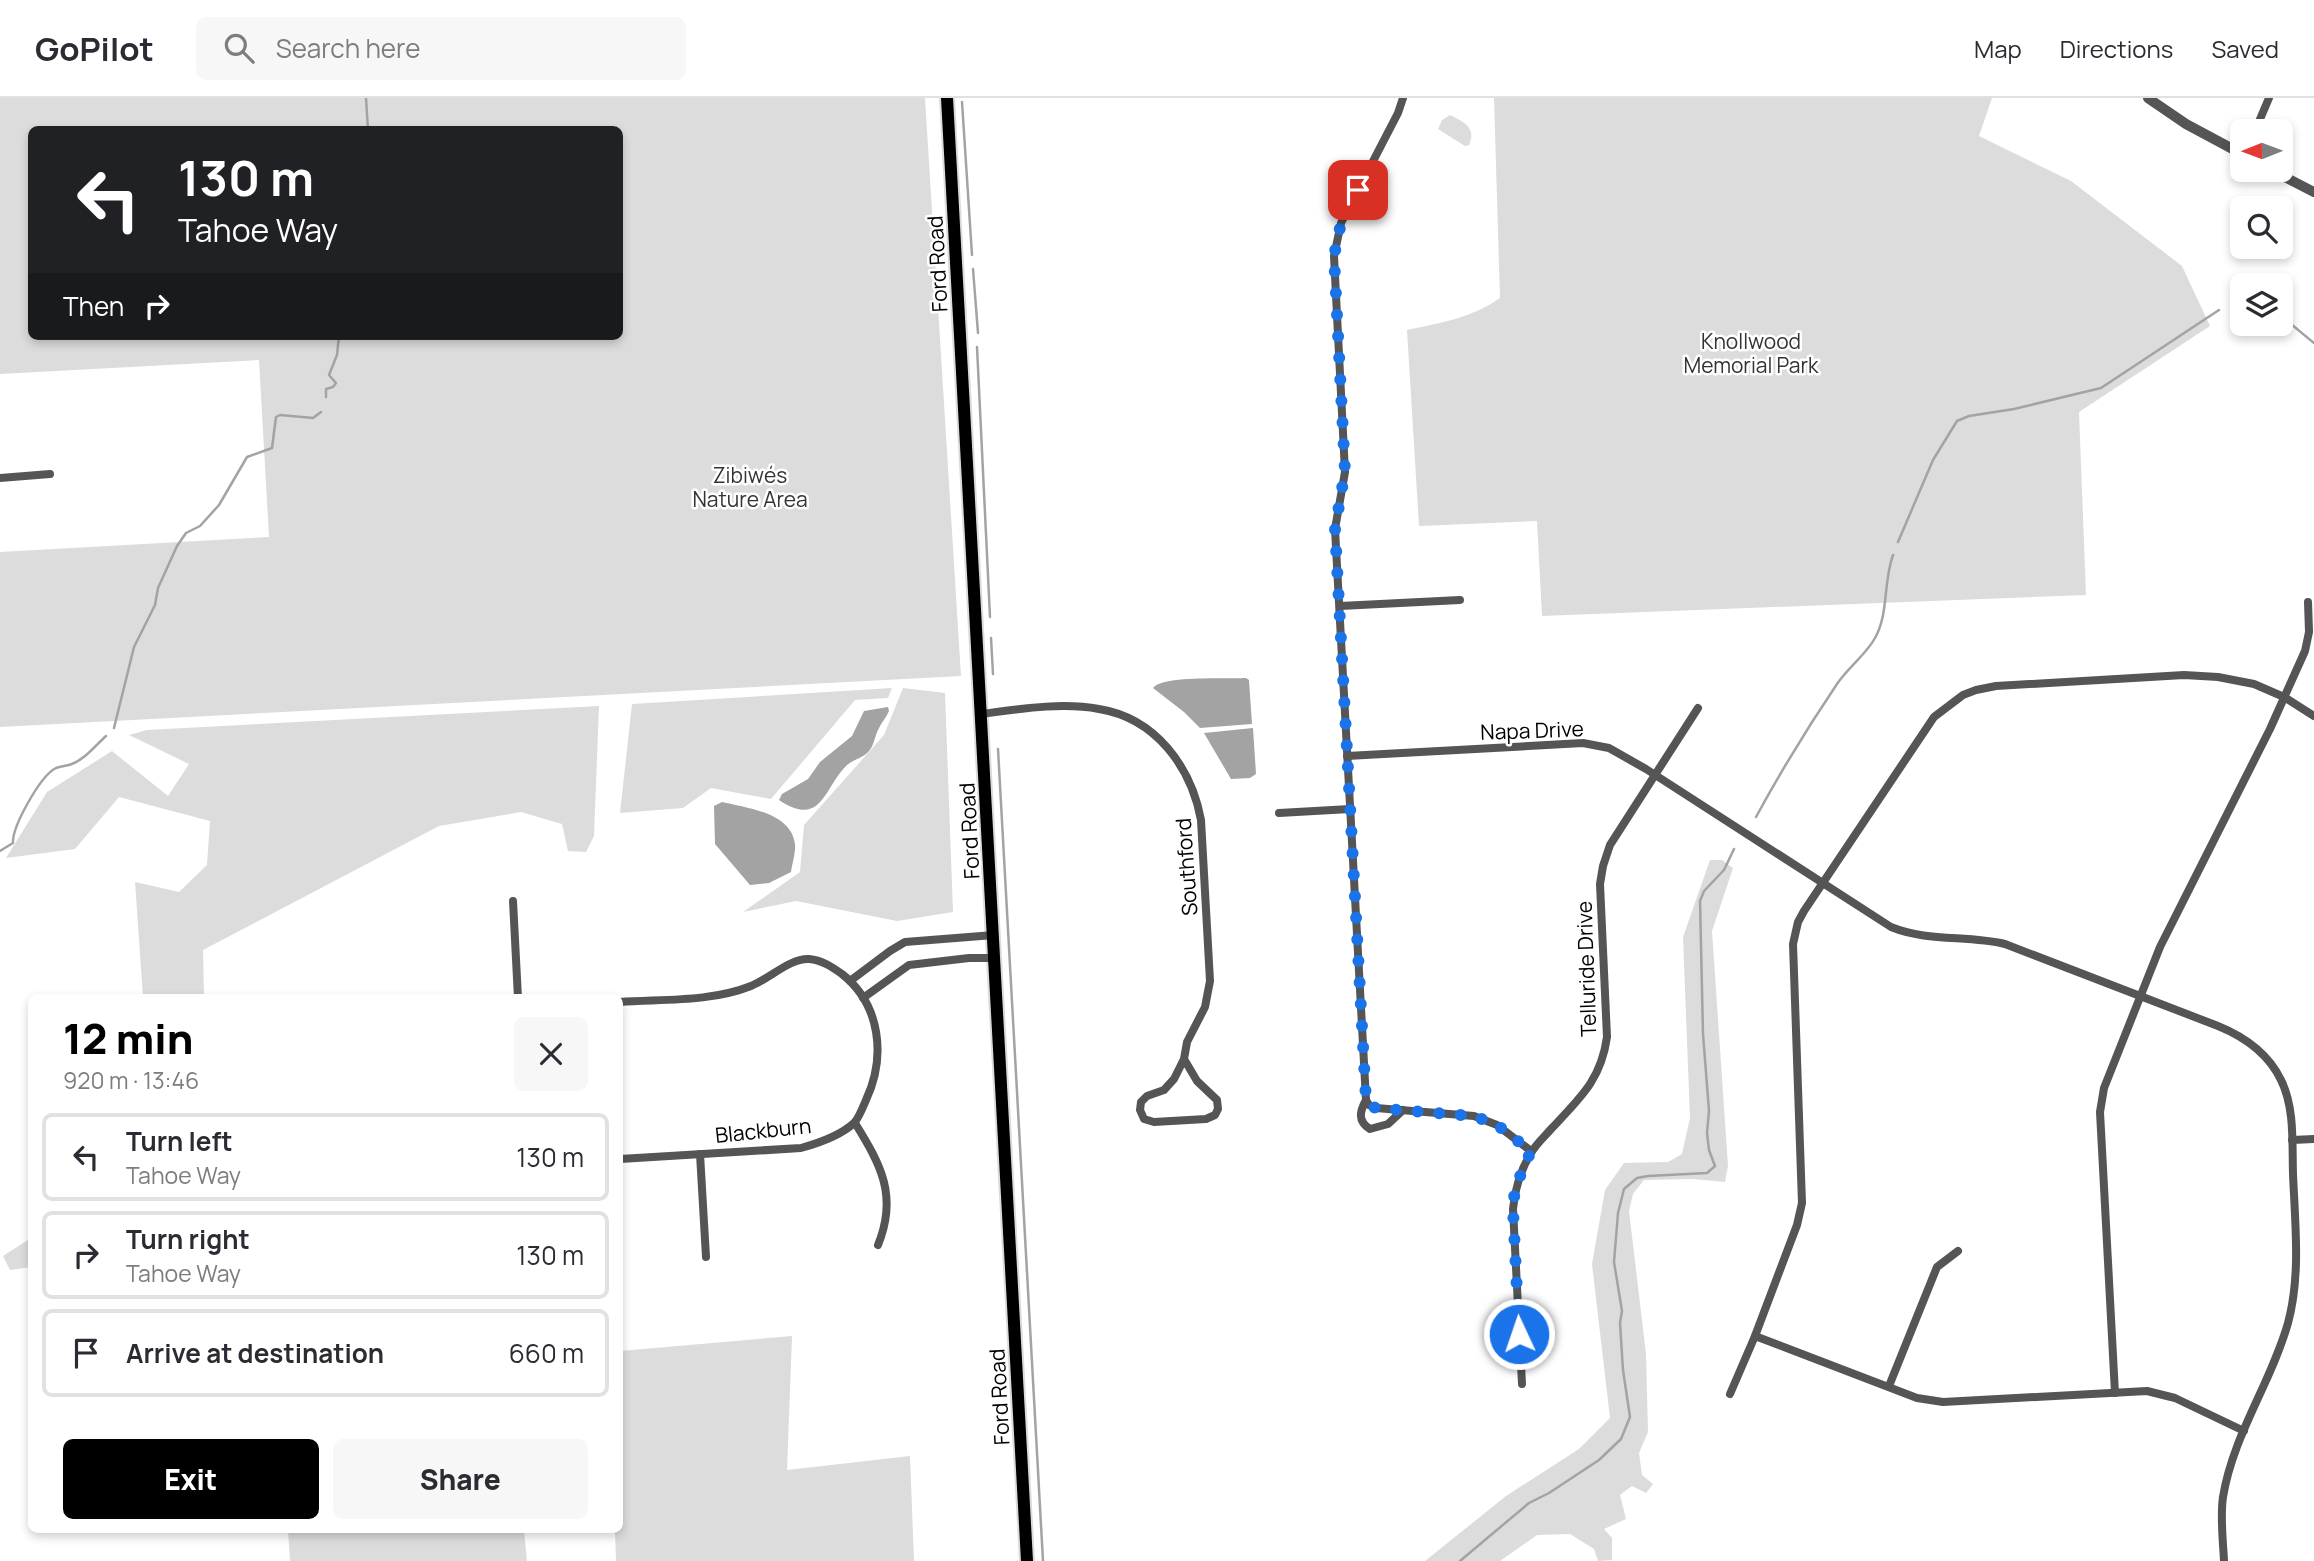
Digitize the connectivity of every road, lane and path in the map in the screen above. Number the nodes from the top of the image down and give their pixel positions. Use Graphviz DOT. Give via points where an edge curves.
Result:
graph roads {
  1 [pos="947,98"];
  2 [pos="1403,98"];
  3 [pos="2148,98"];
  4 [pos="2269,98"];
  5 [pos="2260,119"];
  6 [pos="2230,148"];
  7 [pos="2293,181"];
  8 [pos="2314,192"];
  9 [pos="51,474"];
  10 [pos="0,478"];
  11 [pos="1460,600"];
  12 [pos="2308,602"];
  13 [pos="1340,606"];
  14 [pos="2284,697"];
  15 [pos="1698,708"];
  16 [pos="981,714"];
  17 [pos="2314,716"];
  18 [pos="1347,756"];
  19 [pos="1656,775"];
  20 [pos="1350,809"];
  21 [pos="1279,813"];
  22 [pos="1823,884"];
  23 [pos="513,901"];
  24 [pos="994,935"];
  25 [pos="995,958"];
  26 [pos="850,981"];
  27 [pos="518,994"];
  28 [pos="2140,995"];
  29 [pos="863,998"];
  30 [pos="623,1002"];
  31 [pos="1184,1059"];
  32 [pos="1366,1100"];
  33 [pos="1403,1110"];
  34 [pos="855,1123"];
  35 [pos="2314,1139"];
  36 [pos="2292,1140"];
  37 [pos="1531,1151"];
  38 [pos="700,1154"];
  39 [pos="623,1159"];
  40 [pos="878,1245"];
  41 [pos="1958,1251"];
  42 [pos="706,1257"];
  43 [pos="1755,1336"];
  44 [pos="1522,1384"];
  45 [pos="1889,1386"];
  46 [pos="2115,1393"];
  47 [pos="1730,1394"];
  48 [pos="2244,1431"];
  49 [pos="1027,1561"];
  50 [pos="2224,1561"];
  1 -- 16 [label="main road, Ford Road"];
  2 -- 13 [label="street" via="1341,223 1335,245 1345,471 1335,529"];
  3 -- 6 [label="street"];
  4 -- 5 [label="street"];
  7 -- 8 [label="street"];
  9 -- 10 [label="street"];
  11 -- 13 [label="street"];
  12 -- 14 [label="street" via="2305,651"];
  13 -- 18 [label="street"];
  14 -- 17 [label="street"];
  14 -- 22 [label="street" via="2234,679 2184,675 1996,686 1969,692 1942,709 1925,727"];
  14 -- 28 [label="street"];
  15 -- 19 [label="street, Telluride Drive"];
  16 -- 24 [label="main road, Ford Road"];
  16 -- 31 [label="street, Southford" via="1101,709 1152,733 1183,768 1201,820 1210,982"];
  18 -- 19 [label="street, Napa Drive" via="1583,743 1609,748"];
  18 -- 20 [label="street"];
  19 -- 22 [label="street, Napa Drive"];
  19 -- 37 [label="street, Telluride Drive" via="1610,845 1602,866 1605,1053 1586,1092"];
  20 -- 21 [label="street"];
  20 -- 32 [label="street"];
  22 -- 28 [label="street, Napa Drive" via="1905,933 2005,944"];
  22 -- 43 [label="street" via="1798,922 1792,955 1801,1210"];
  23 -- 27 [label="street"];
  24 -- 25 [label="main road, Ford Road"];
  24 -- 26 [label="street" via="905,942"];
  25 -- 29 [label="street" via="909,965"];
  25 -- 49 [label="main road, Ford Road"];
  26 -- 29 [label="street"];
  26 -- 30 [label="street" via="829,964 807,959 732,992"];
  28 -- 36 [label="street, Napa Drive" via="2236,1034 2260,1051 2285,1090"];
  28 -- 46 [label="street" via="2104,1088 2101,1112"];
  29 -- 34 [label="street" via="876,1028 878,1060 874,1082"];
  31 -- 31 [label="street, Southford" via="1170,1085 1141,1102 1144,1119 1154,1122 1215,1115 1217,1100 1197,1081"];
  32 -- 33 [label="street" via="1376,1108"];
  32 -- 33 [label="street" via="1360,1119 1370,1129 1388,1124"];
  33 -- 37 [label="street" via="1474,1116 1497,1125"];
  34 -- 38 [label="street, Blackburn" via="802,1149"];
  34 -- 40 [label="street" via="876,1157 887,1197 886,1224"];
  35 -- 36 [label="street"];
  36 -- 48 [label="street, Napa Drive" via="2295,1278 2288,1322"];
  37 -- 44 [label="street, Telluride Drive" via="1515,1188 1513,1209"];
  38 -- 39 [label="street, Blackburn"];
  38 -- 42 [label="street"];
  41 -- 45 [label="street" via="1937,1267"];
  43 -- 45 [label="street"];
  43 -- 47 [label="street"];
  45 -- 46 [label="street" via="1917,1398 1943,1402"];
  46 -- 48 [label="street" via="2163,1394"];
  48 -- 50 [label="street, Napa Drive" via="2223,1499"];
}
